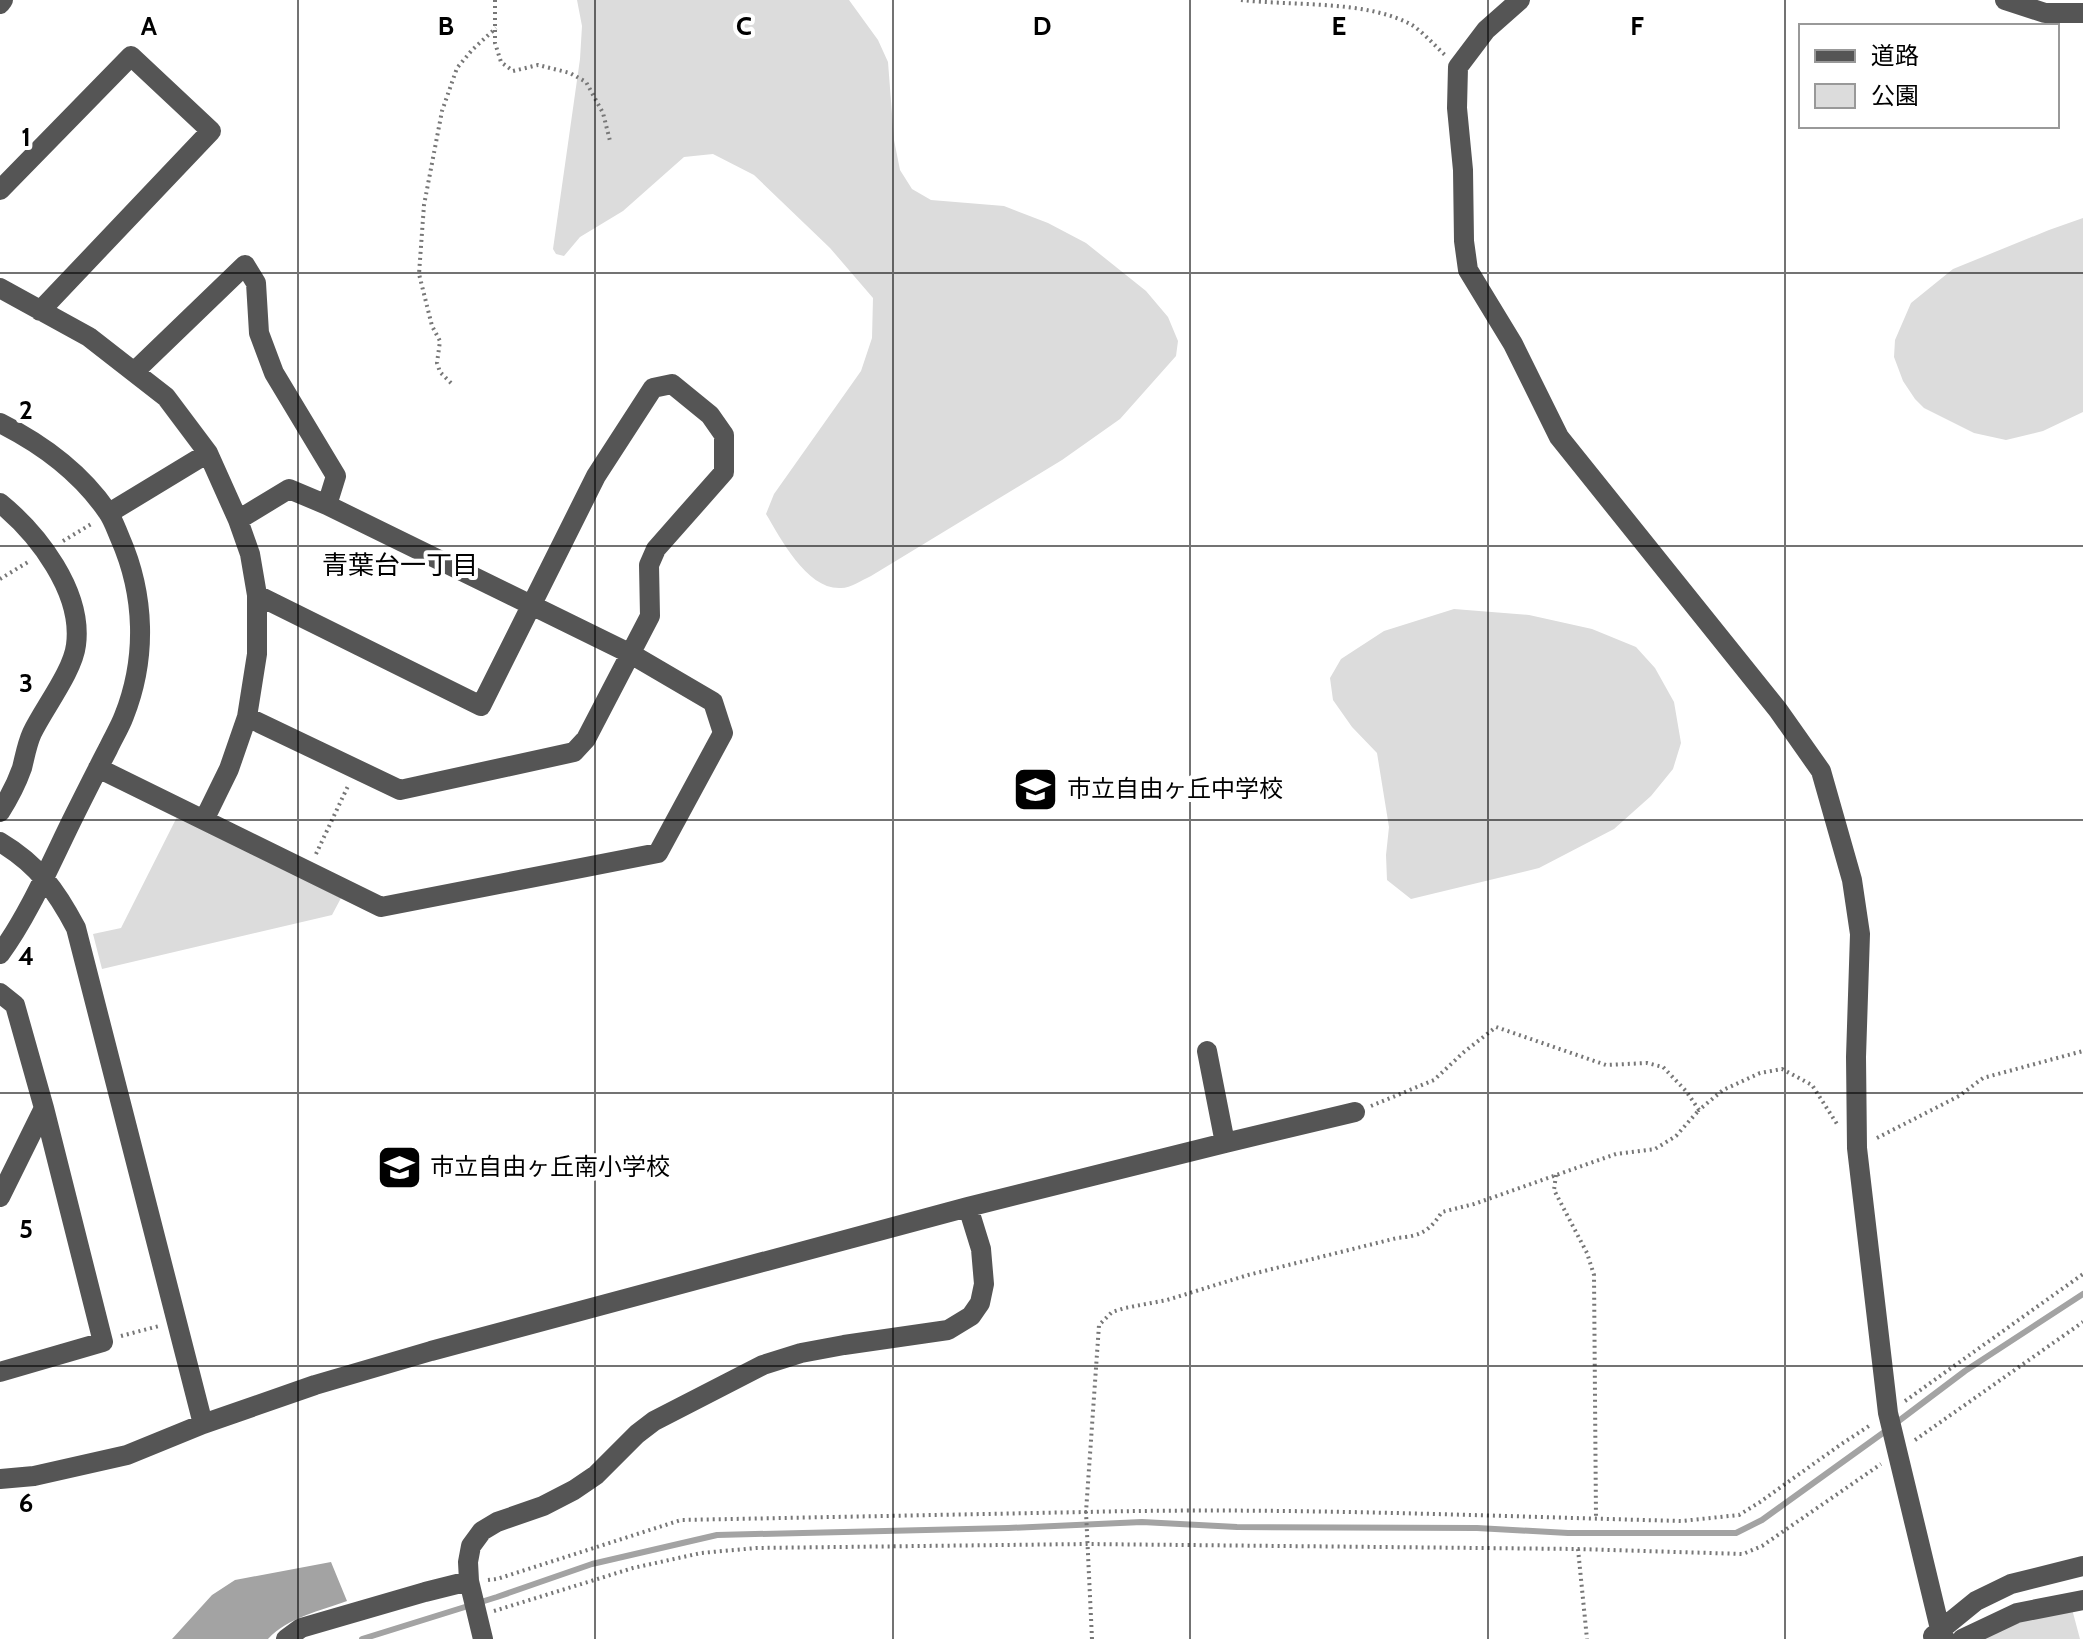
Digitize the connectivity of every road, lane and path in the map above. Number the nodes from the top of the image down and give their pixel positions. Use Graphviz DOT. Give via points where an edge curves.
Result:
graph roads {
  1 [pos="495,0"];
  2 [pos="1241,0"];
  3 [pos="1520,0"];
  4 [pos="2005,0"];
  5 [pos="2083,13"];
  6 [pos="496,28"];
  7 [pos="1458,67"];
  8 [pos="610,141"];
  9 [pos="0,190"];
  10 [pos="0,288"];
  11 [pos="40,311"];
  12 [pos="135,371"];
  13 [pos="451,383"];
  14 [pos="0,423"];
  15 [pos="208,453"];
  16 [pos="0,503"];
  17 [pos="327,505"];
  18 [pos="109,513"];
  19 [pos="238,520"];
  20 [pos="257,595"];
  21 [pos="531,605"];
  22 [pos="631,654"];
  23 [pos="247,717"];
  24 [pos="98,768"];
  25 [pos="356,770"];
  26 [pos="0,812"];
  27 [pos="204,820"];
  28 [pos="0,842"];
  29 [pos="308,871"];
  30 [pos="44,876"];
  31 [pos="0,954"];
  32 [pos="0,993"];
  33 [pos="1207,1051"];
  34 [pos="2083,1051"];
  35 [pos="44,1108"];
  36 [pos="1699,1110"];
  37 [pos="1355,1112"];
  38 [pos="1225,1143"];
  39 [pos="1857,1148"];
  40 [pos="1556,1175"];
  41 [pos="0,1197"];
  42 [pos="968,1207"];
  43 [pos="2083,1274"];
  44 [pos="176,1321"];
  45 [pos="2083,1322"];
  46 [pos="103,1342"];
  47 [pos="0,1372"];
  48 [pos="1888,1413"];
  49 [pos="203,1424"];
  50 [pos="1898,1452"];
  51 [pos="0,1479"];
  52 [pos="1086,1512"];
  53 [pos="1596,1519"];
  54 [pos="1086,1544"];
  55 [pos="1578,1549"];
  56 [pos="2083,1566"];
  57 [pos="469,1581"];
  58 [pos="2083,1600"];
  59 [pos="479,1616"];
  60 [pos="1938,1636"];
  61 [pos="286,1639"];
  62 [pos="483,1639"];
  63 [pos="1092,1639"];
  64 [pos="1587,1639"];
  65 [pos="1962,1639"];
  1 -- 6 [label="path"];
  2 -- 7 [label="path" via="1360,7 1395,16"];
  3 -- 7 [label="street" via="1486,30"];
  4 -- 5 [label="street" via="2045,13"];
  6 -- 8 [label="path" via="501,62 513,71 538,65 586,82 603,113"];
  6 -- 13 [label="path" via="457,68 442,111 424,205 419,274 440,341 437,363"];
  7 -- 39 [label="street" via="1468,270 1513,344 1559,437 1821,771 1852,880 1860,934"];
  9 -- 11 [label="street" via="131,56 211,131"];
  10 -- 11 [label="street"];
  11 -- 12 [label="street" via="89,337"];
  12 -- 15 [label="street" via="166,397"];
  12 -- 17 [label="street" via="245,265 256,283 259,333 274,373 336,476"];
  14 -- 18 [label="street" via="58,458"];
  15 -- 18 [label="street"];
  15 -- 19 [label="street"];
  16 -- 26 [label="street" via="47,551 72,602 76,645"];
  17 -- 19 [label="street" via="289,489"];
  17 -- 21 [label="street"];
  18 -- 24 [label="street" via="138,594 141,638 124,716"];
  19 -- 20 [label="street"];
  20 -- 21 [label="street" via="481,706"];
  20 -- 23 [label="street" via="257,654"];
  21 -- 22 [label="street"];
  21 -- 22 [label="street" via="596,476 653,388 672,384 710,415 724,435 724,472 656,549 649,565 650,616"];
  22 -- 25 [label="street" via="574,752 400,790"];
  22 -- 29 [label="street" via="713,702 723,733 658,853 381,907"];
  23 -- 25 [label="street"];
  23 -- 27 [label="street"];
  24 -- 27 [label="street"];
  24 -- 30 [label="street"];
  25 -- 29 [label="path"];
  27 -- 29 [label="street"];
  28 -- 30 [label="street"];
  30 -- 31 [label="street"];
  30 -- 44 [label="street" via="76,928"];
  32 -- 35 [label="street" via="15,1005"];
  33 -- 38 [label="street"];
  34 -- 39 [label="path" via="1983,1078 1959,1096"];
  35 -- 41 [label="street"];
  35 -- 46 [label="street"];
  36 -- 37 [label="path" via="1663,1067 1606,1065 1496,1027 1434,1080"];
  36 -- 39 [label="path" via="1723,1090 1782,1069 1812,1085"];
  36 -- 40 [label="path" via="1676,1136 1655,1149 1616,1154"];
  37 -- 38 [label="street"];
  38 -- 42 [label="street"];
  39 -- 48 [label="street"];
  40 -- 52 [label="path" via="1442,1212 1432,1227 1414,1236 1112,1312 1099,1325"];
  40 -- 53 [label="path" via="1554,1190 1594,1275"];
  42 -- 49 [label="street" via="431,1351"];
  42 -- 57 [label="street" via="981,1249 984,1284 971,1316 948,1330 801,1353 763,1365 674,1410 637,1434 574,1490 482,1531 471,1546"];
  43 -- 48 [label="path"];
  44 -- 46 [label="path"];
  44 -- 49 [label="street"];
  45 -- 50 [label="path"];
  46 -- 47 [label="street"];
  48 -- 50 [label="street"];
  48 -- 53 [label="path" via="1739,1515 1682,1521"];
  49 -- 51 [label="street" via="127,1455"];
  50 -- 55 [label="path" via="1743,1554"];
  50 -- 60 [label="street"];
  52 -- 53 [label="path"];
  52 -- 54 [label="path"];
  52 -- 57 [label="path" via="681,1520 497,1579"];
  54 -- 55 [label="path"];
  54 -- 59 [label="path" via="701,1553 633,1568"];
  54 -- 63 [label="path"];
  55 -- 64 [label="path"];
  56 -- 60 [label="street" via="2011,1584 1976,1601"];
  57 -- 59 [label="street"];
  57 -- 61 [label="street" via="301,1628"];
  58 -- 65 [label="street" via="2017,1613"];
  59 -- 62 [label="street"];
}
